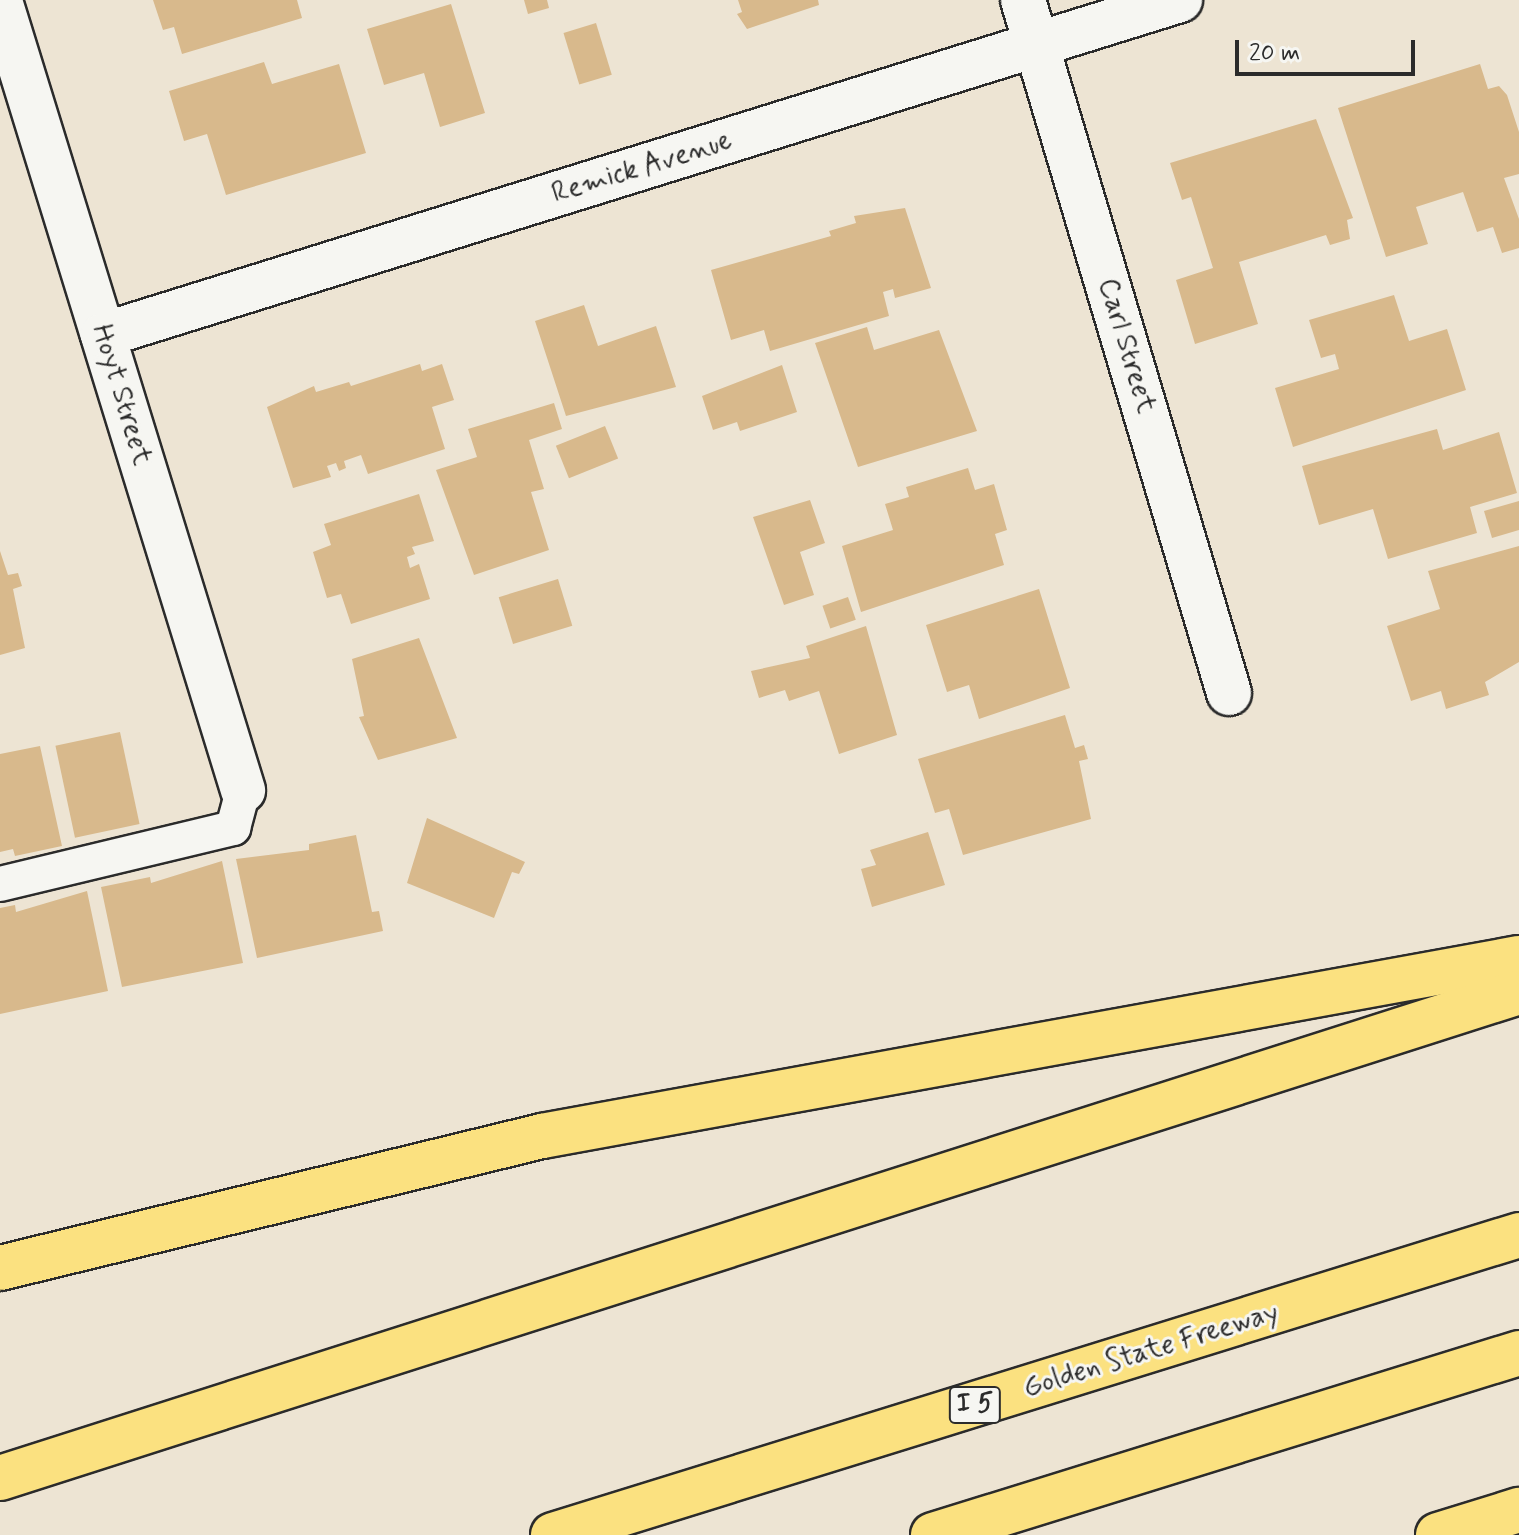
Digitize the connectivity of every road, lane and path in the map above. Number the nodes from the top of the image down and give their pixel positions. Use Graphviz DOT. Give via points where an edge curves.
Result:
graph roads {
  1 [pos="1023,0"];
  2 [pos="1180,0"];
  3 [pos="0,1"];
  4 [pos="1037,45"];
  5 [pos="103,335"];
  6 [pos="1229,693"];
  7 [pos="243,790"];
  8 [pos="0,884"];
  9 [pos="1519,958"];
  10 [pos="1519,992"];
  11 [pos="1519,1235"];
  12 [pos="0,1268"];
  13 [pos="1519,1353"];
  14 [pos="0,1478"];
  15 [pos="1519,1510"];
  16 [pos="553,1535"];
  17 [pos="933,1535"];
  18 [pos="1438,1535"];
  1 -- 4 [label="street, Carl Street"];
  2 -- 4 [label="street, Remick Avenue"];
  3 -- 5 [label="street, Hoyt Street"];
  4 -- 5 [label="street, Remick Avenue"];
  4 -- 6 [label="street, Carl Street"];
  5 -- 7 [label="street, Hoyt Street"];
  7 -- 8 [label="lane" via="233,828"];
  9 -- 12 [label="highway" via="542,1136"];
  10 -- 14 [label="highway"];
  11 -- 16 [label="highway, Golden State Freeway / I 5"];
  13 -- 17 [label="highway"];
  15 -- 18 [label="highway"];
}
